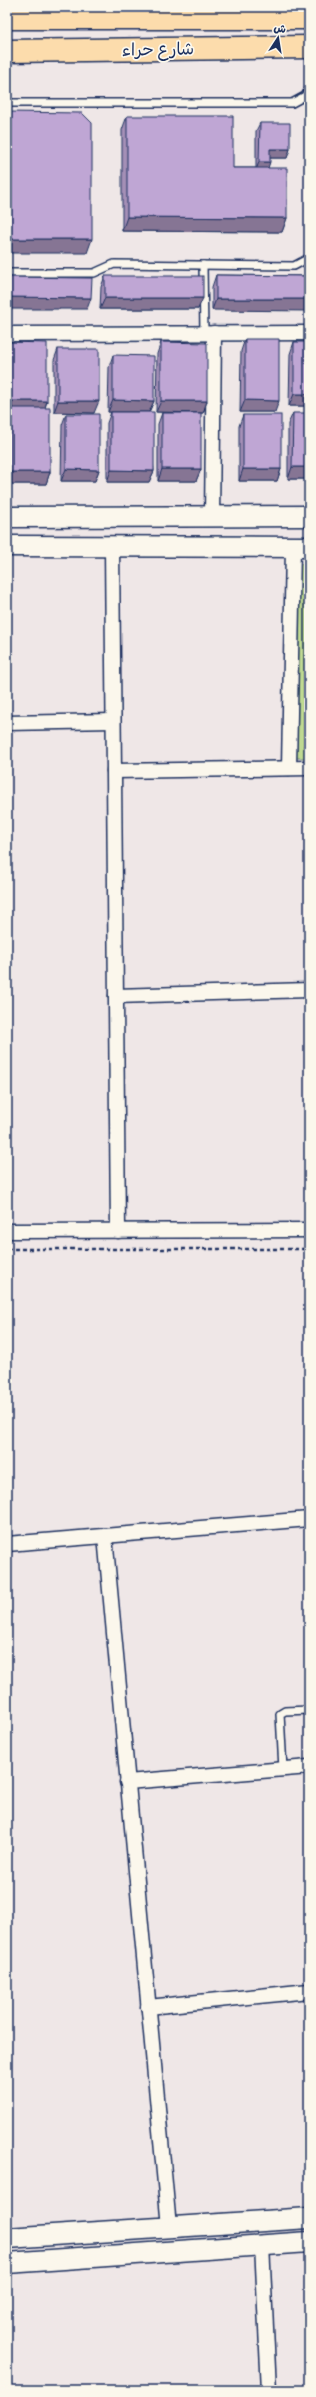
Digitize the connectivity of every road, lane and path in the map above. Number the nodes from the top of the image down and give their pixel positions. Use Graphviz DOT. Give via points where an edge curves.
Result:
graph roads {
  1 [pos="7,18"];
  2 [pos="309,18"];
  3 [pos="309,47"];
  4 [pos="7,51"];
  5 [pos="309,89"];
  6 [pos="7,103"];
  7 [pos="309,258"];
  8 [pos="203,265"];
  9 [pos="7,273"];
  10 [pos="209,333"];
  11 [pos="309,333"];
  12 [pos="7,334"];
  13 [pos="309,516"];
  14 [pos="7,517"];
  15 [pos="212,518"];
  16 [pos="7,546"];
  17 [pos="112,546"];
  18 [pos="301,547"];
  19 [pos="114,721"];
  20 [pos="7,723"];
  21 [pos="289,768"];
  22 [pos="309,768"];
  23 [pos="114,771"];
  24 [pos="309,990"];
  25 [pos="116,996"];
  26 [pos="309,1230"];
  27 [pos="7,1231"];
  28 [pos="118,1231"];
  29 [pos="7,1249"];
  30 [pos="309,1249"];
  31 [pos="309,1519"];
  32 [pos="105,1536"];
  33 [pos="7,1544"];
  34 [pos="309,1710"];
  35 [pos="309,1767"];
  36 [pos="282,1769"];
  37 [pos="128,1782"];
  38 [pos="309,1991"];
  39 [pos="148,2007"];
  40 [pos="309,2218"];
  41 [pos="169,2227"];
  42 [pos="7,2238"];
  43 [pos="309,2242"];
  44 [pos="262,2245"];
  45 [pos="7,2263"];
  46 [pos="269,2390"];
  1 -- 2 [label="main road, شارع حراء"];
  3 -- 4 [label="main road, شارع حراء"];
  5 -- 6 [label="lane" via="305,96 292,102"];
  7 -- 8 [label="lane" via="294,266"];
  8 -- 9 [label="lane" via="114,264 94,273"];
  8 -- 10 [label="lane"];
  10 -- 11 [label="street"];
  10 -- 12 [label="street"];
  10 -- 15 [label="street"];
  13 -- 15 [label="street"];
  14 -- 15 [label="street"];
  16 -- 17 [label="street"];
  17 -- 18 [label="street"];
  17 -- 19 [label="street"];
  18 -- 21 [label="street"];
  19 -- 20 [label="street"];
  19 -- 23 [label="street"];
  21 -- 22 [label="street"];
  21 -- 23 [label="street"];
  23 -- 25 [label="street"];
  24 -- 25 [label="street"];
  25 -- 28 [label="street"];
  26 -- 28 [label="street"];
  27 -- 28 [label="street"];
  29 -- 30 [label="path"];
  31 -- 32 [label="street"];
  32 -- 33 [label="street"];
  32 -- 37 [label="street"];
  34 -- 36 [label="lane" via="285,1711 280,1714"];
  35 -- 36 [label="street"];
  36 -- 37 [label="street"];
  37 -- 39 [label="street"];
  38 -- 39 [label="street"];
  39 -- 41 [label="street"];
  40 -- 41 [label="street"];
  41 -- 42 [label="street"];
  43 -- 44 [label="street"];
  44 -- 45 [label="street"];
  44 -- 46 [label="street"];
}
